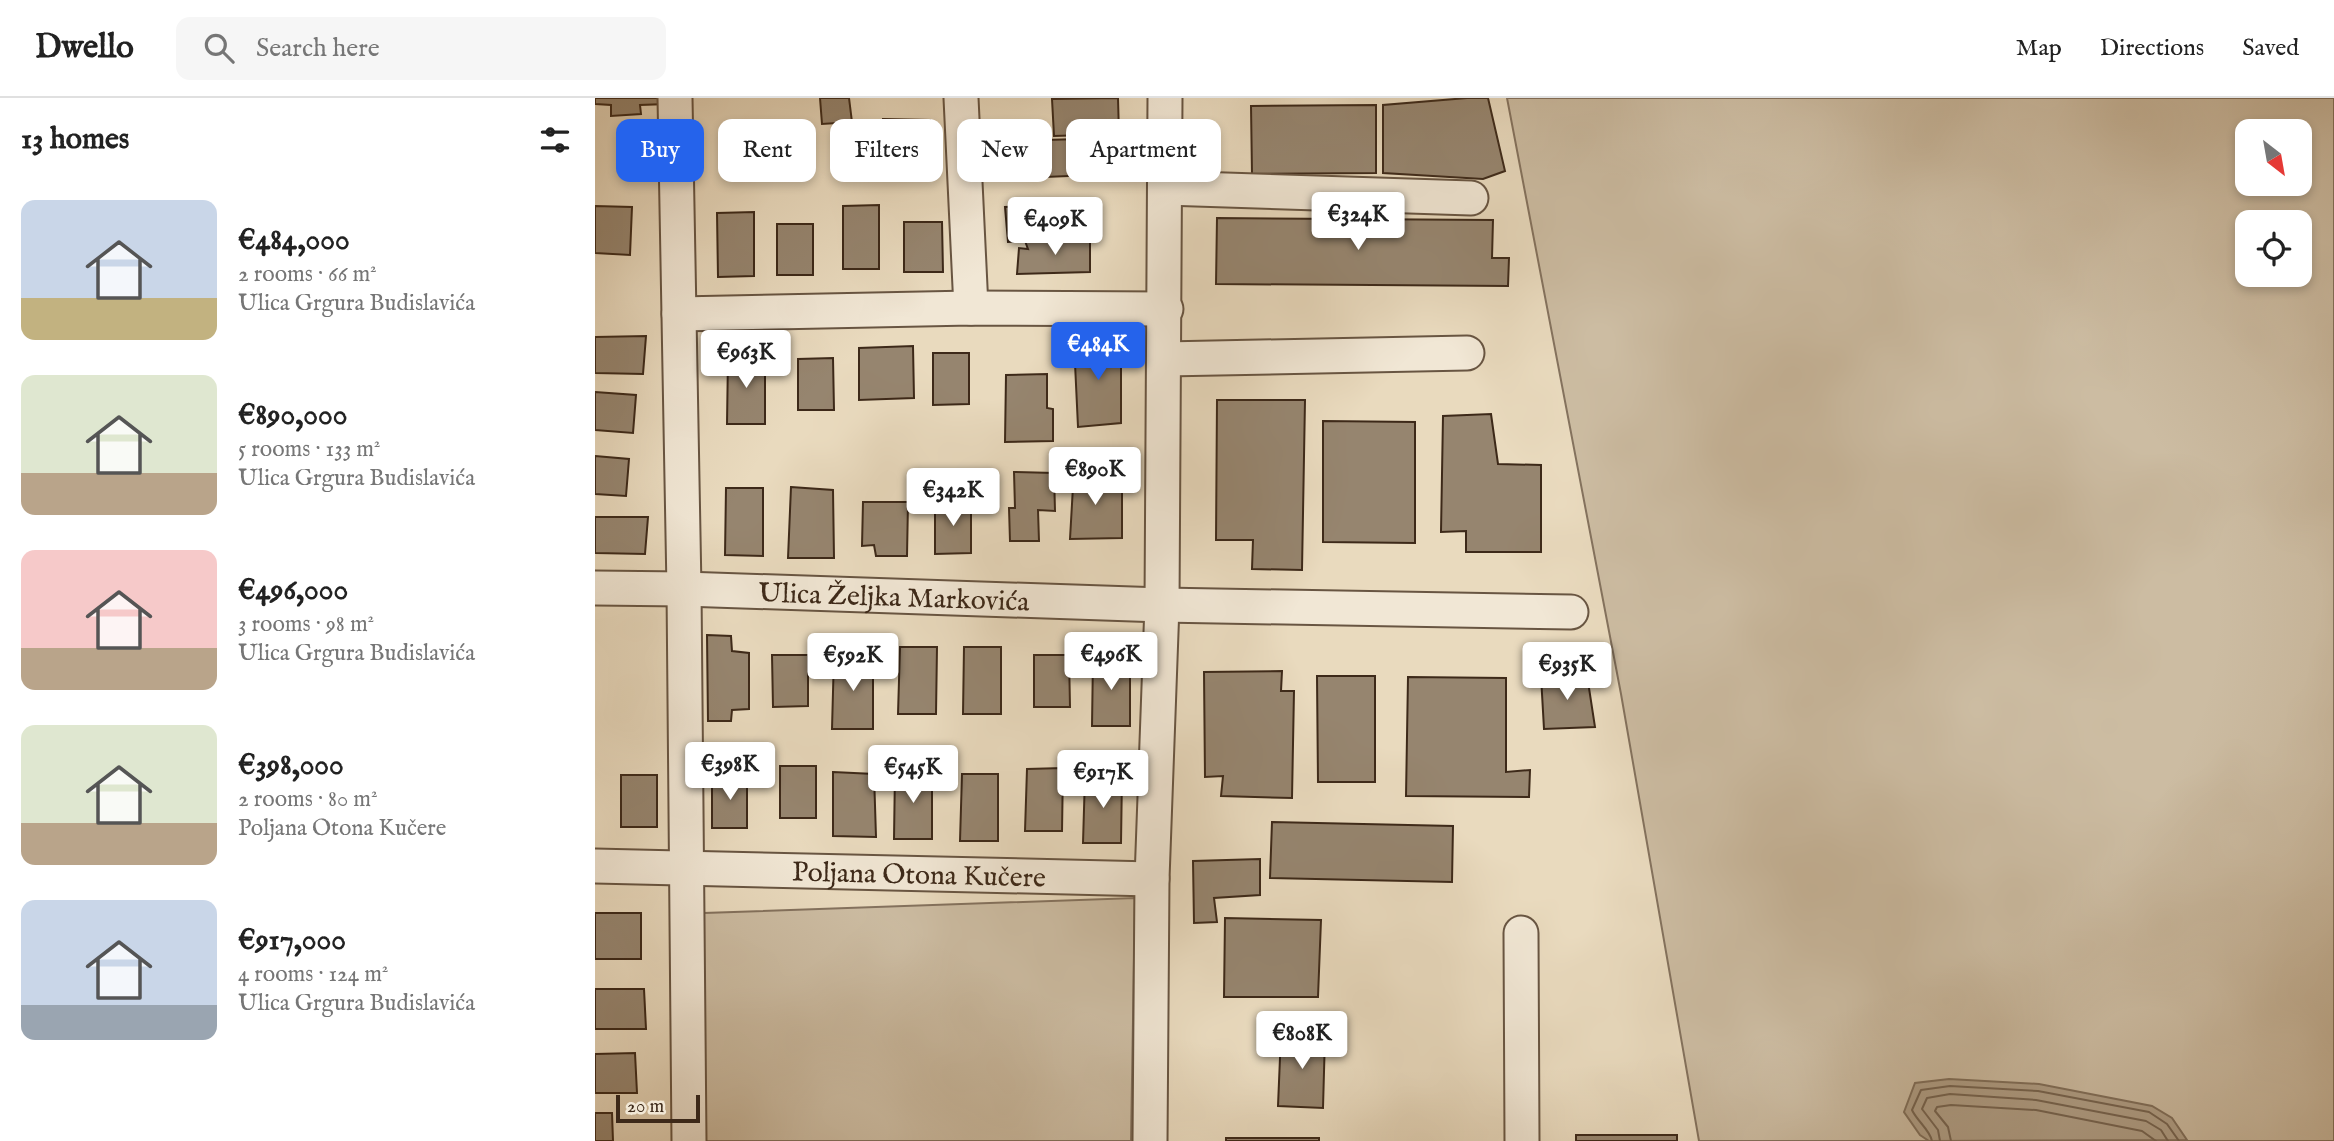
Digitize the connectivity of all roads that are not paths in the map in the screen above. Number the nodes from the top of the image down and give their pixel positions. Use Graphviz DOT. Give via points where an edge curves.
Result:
graph roads {
  1 [pos="675,98"];
  2 [pos="961,98"];
  3 [pos="1165,98"];
  4 [pos="1165,188"];
  5 [pos="1471,198"];
  6 [pos="971,308"];
  7 [pos="1165,309"];
  8 [pos="679,314"];
  9 [pos="1467,353"];
  10 [pos="1165,359"];
  11 [pos="595,588"];
  12 [pos="684,589"];
  13 [pos="1162,605"];
  14 [pos="1571,612"];
  15 [pos="595,866"];
  16 [pos="685,868"];
  17 [pos="1152,879"];
  18 [pos="1521,933"];
  19 [pos="689,1141"];
  20 [pos="1150,1141"];
  21 [pos="1522,1141"];
  1 -- 8 [label="street"];
  2 -- 6 [label="street"];
  3 -- 4 [label="street"];
  4 -- 5 [label="street"];
  4 -- 7 [label="street"];
  6 -- 7 [label="street"];
  6 -- 8 [label="street"];
  7 -- 10 [label="street"];
  8 -- 12 [label="street"];
  9 -- 10 [label="street"];
  10 -- 13 [label="street"];
  11 -- 12 [label="street, Ulica Željka Markovića"];
  12 -- 13 [label="street, Ulica Željka Markovića"];
  12 -- 16 [label="street"];
  13 -- 14 [label="street, Ulica Željka Markovića"];
  13 -- 17 [label="street"];
  15 -- 16 [label="street, Poljana Otona Kučere"];
  16 -- 17 [label="street, Poljana Otona Kučere"];
  16 -- 19 [label="street"];
  17 -- 20 [label="street"];
  18 -- 21 [label="street"];
}
